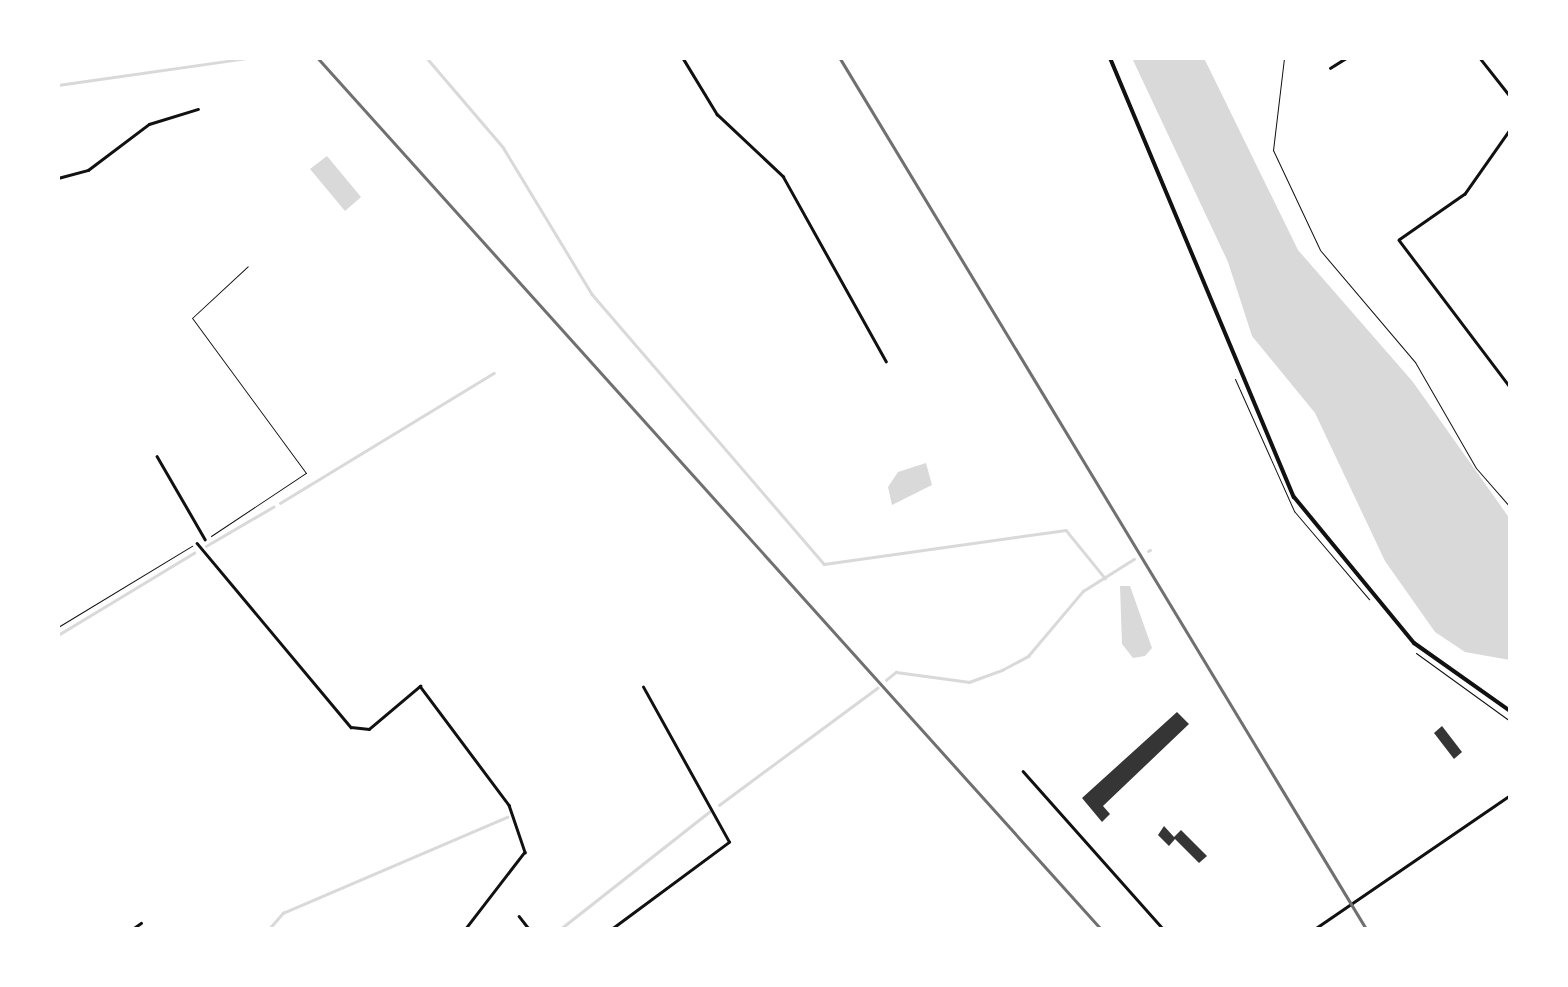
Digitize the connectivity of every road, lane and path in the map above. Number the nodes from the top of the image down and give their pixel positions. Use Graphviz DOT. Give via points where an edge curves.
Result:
graph roads {
  1 [pos="683,58"];
  2 [pos="1110,58"];
  3 [pos="1284,58"];
  4 [pos="1346,58"];
  5 [pos="1480,58"];
  6 [pos="1330,68"];
  7 [pos="1510,96"];
  8 [pos="198,109"];
  9 [pos="1510,130"];
  10 [pos="58,178"];
  11 [pos="248,266"];
  12 [pos="886,361"];
  13 [pos="1510,387"];
  14 [pos="156,456"];
  15 [pos="1510,507"];
  16 [pos="205,539"];
  17 [pos="197,543"];
  18 [pos="58,627"];
  19 [pos="643,686"];
  20 [pos="1510,711"];
  21 [pos="1023,772"];
  22 [pos="1510,795"];
  23 [pos="519,916"];
  24 [pos="141,923"];
  25 [pos="130,930"];
  26 [pos="464,930"];
  27 [pos="530,930"];
  28 [pos="610,930"];
  29 [pos="1164,930"];
  30 [pos="1313,930"];
  1 -- 12 [label="street" via="717,114 767,155"];
  2 -- 20 [label="main road" via="1294,497 1414,643"];
  3 -- 15 [label="path" via="1273,150 1320,250 1415,362 1476,468"];
  4 -- 6 [label="street"];
  5 -- 7 [label="street"];
  8 -- 10 [label="street" via="148,124 88,170"];
  9 -- 13 [label="street" via="1465,194 1400,240"];
  11 -- 16 [label="path" via="192,318 306,473"];
  14 -- 16 [label="street"];
  16 -- 17 [label="path"];
  17 -- 18 [label="path"];
  17 -- 26 [label="street" via="351,728 368,729 411,688 426,691 526,840 519,863"];
  19 -- 28 [label="street" via="728,832 727,846"];
  21 -- 29 [label="street"];
  22 -- 30 [label="street"];
  23 -- 27 [label="street"];
  24 -- 25 [label="street"];
}
